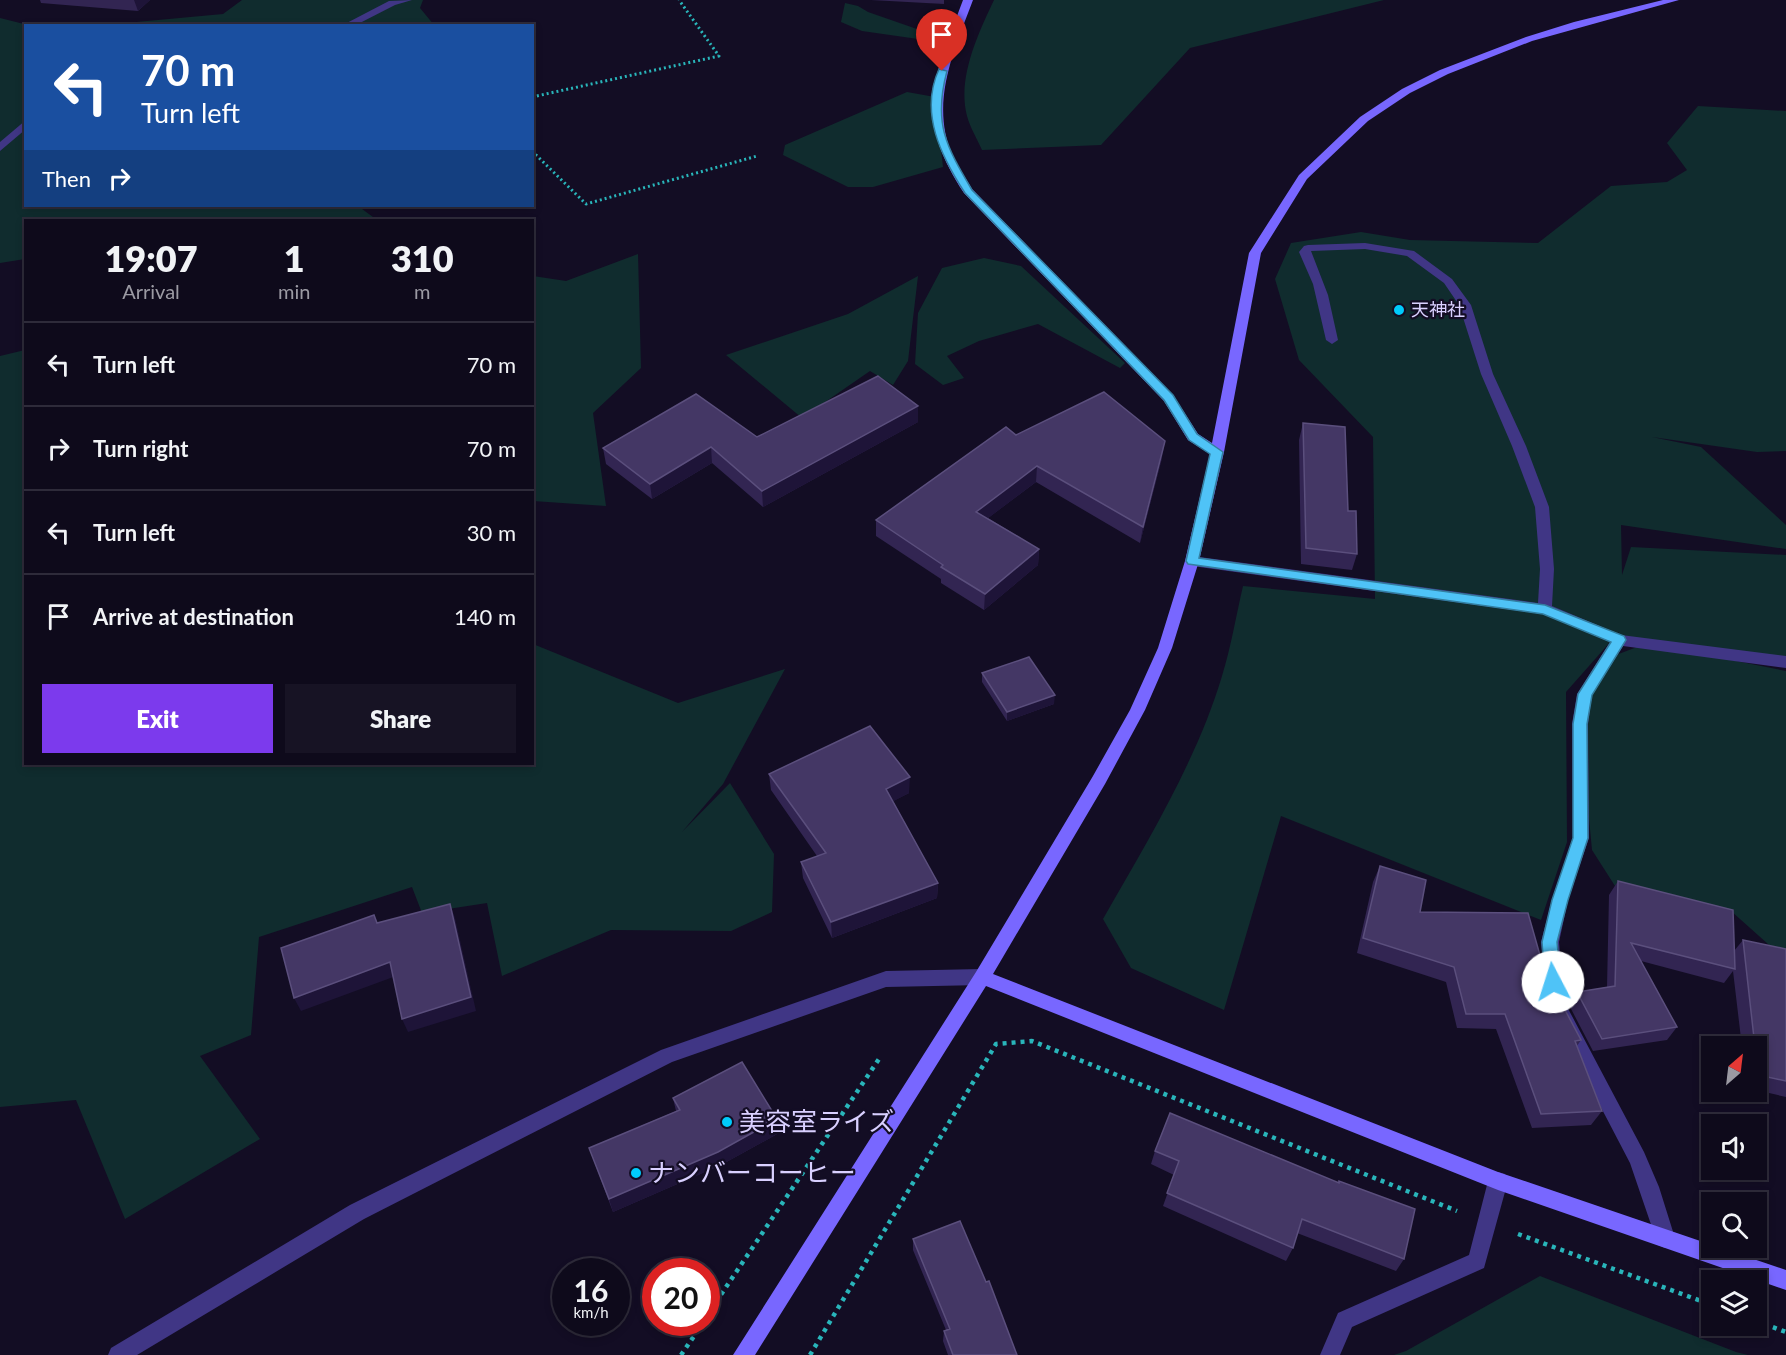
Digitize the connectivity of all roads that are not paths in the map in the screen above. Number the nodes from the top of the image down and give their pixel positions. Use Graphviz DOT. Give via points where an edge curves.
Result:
graph roads {
  1 [pos="407,0"];
  2 [pos="968,0"];
  3 [pos="1674,0"];
  4 [pos="349,24"];
  5 [pos="24,125"];
  6 [pos="0,148"];
  7 [pos="1332,340"];
  8 [pos="1217,452"];
  9 [pos="1192,561"];
  10 [pos="1545,609"];
  11 [pos="1619,640"];
  12 [pos="1786,662"];
  13 [pos="982,976"];
  14 [pos="1498,1181"];
  15 [pos="1665,1238"];
  16 [pos="1786,1280"];
  17 [pos="118,1355"];
  18 [pos="743,1355"];
  19 [pos="1330,1355"];
  1 -- 4 [label="street"];
  2 -- 8 [label="street" via="935,97 937,126 947,155 968,191 1168,398 1193,437"];
  3 -- 8 [label="street" via="1528,39 1444,72 1406,91 1364,119 1336,144 1303,177 1255,253"];
  5 -- 6 [label="street"];
  7 -- 10 [label="street" via="1323,295 1305,252 1308,248 1365,246 1410,253 1448,281 1466,305 1487,374 1542,507 1547,569"];
  8 -- 9 [label="street"];
  9 -- 10 [label="street"];
  9 -- 13 [label="street" via="1165,648 1137,710"];
  10 -- 11 [label="street"];
  11 -- 12 [label="street"];
  11 -- 15 [label="street" via="1585,694 1580,724 1581,838 1550,942 1554,1002 1637,1158"];
  13 -- 14 [label="street"];
  13 -- 17 [label="street" via="886,979 667,1056 357,1212"];
  13 -- 18 [label="street"];
  14 -- 15 [label="street"];
  14 -- 19 [label="street" via="1477,1261 1345,1320"];
  15 -- 16 [label="street"];
}
